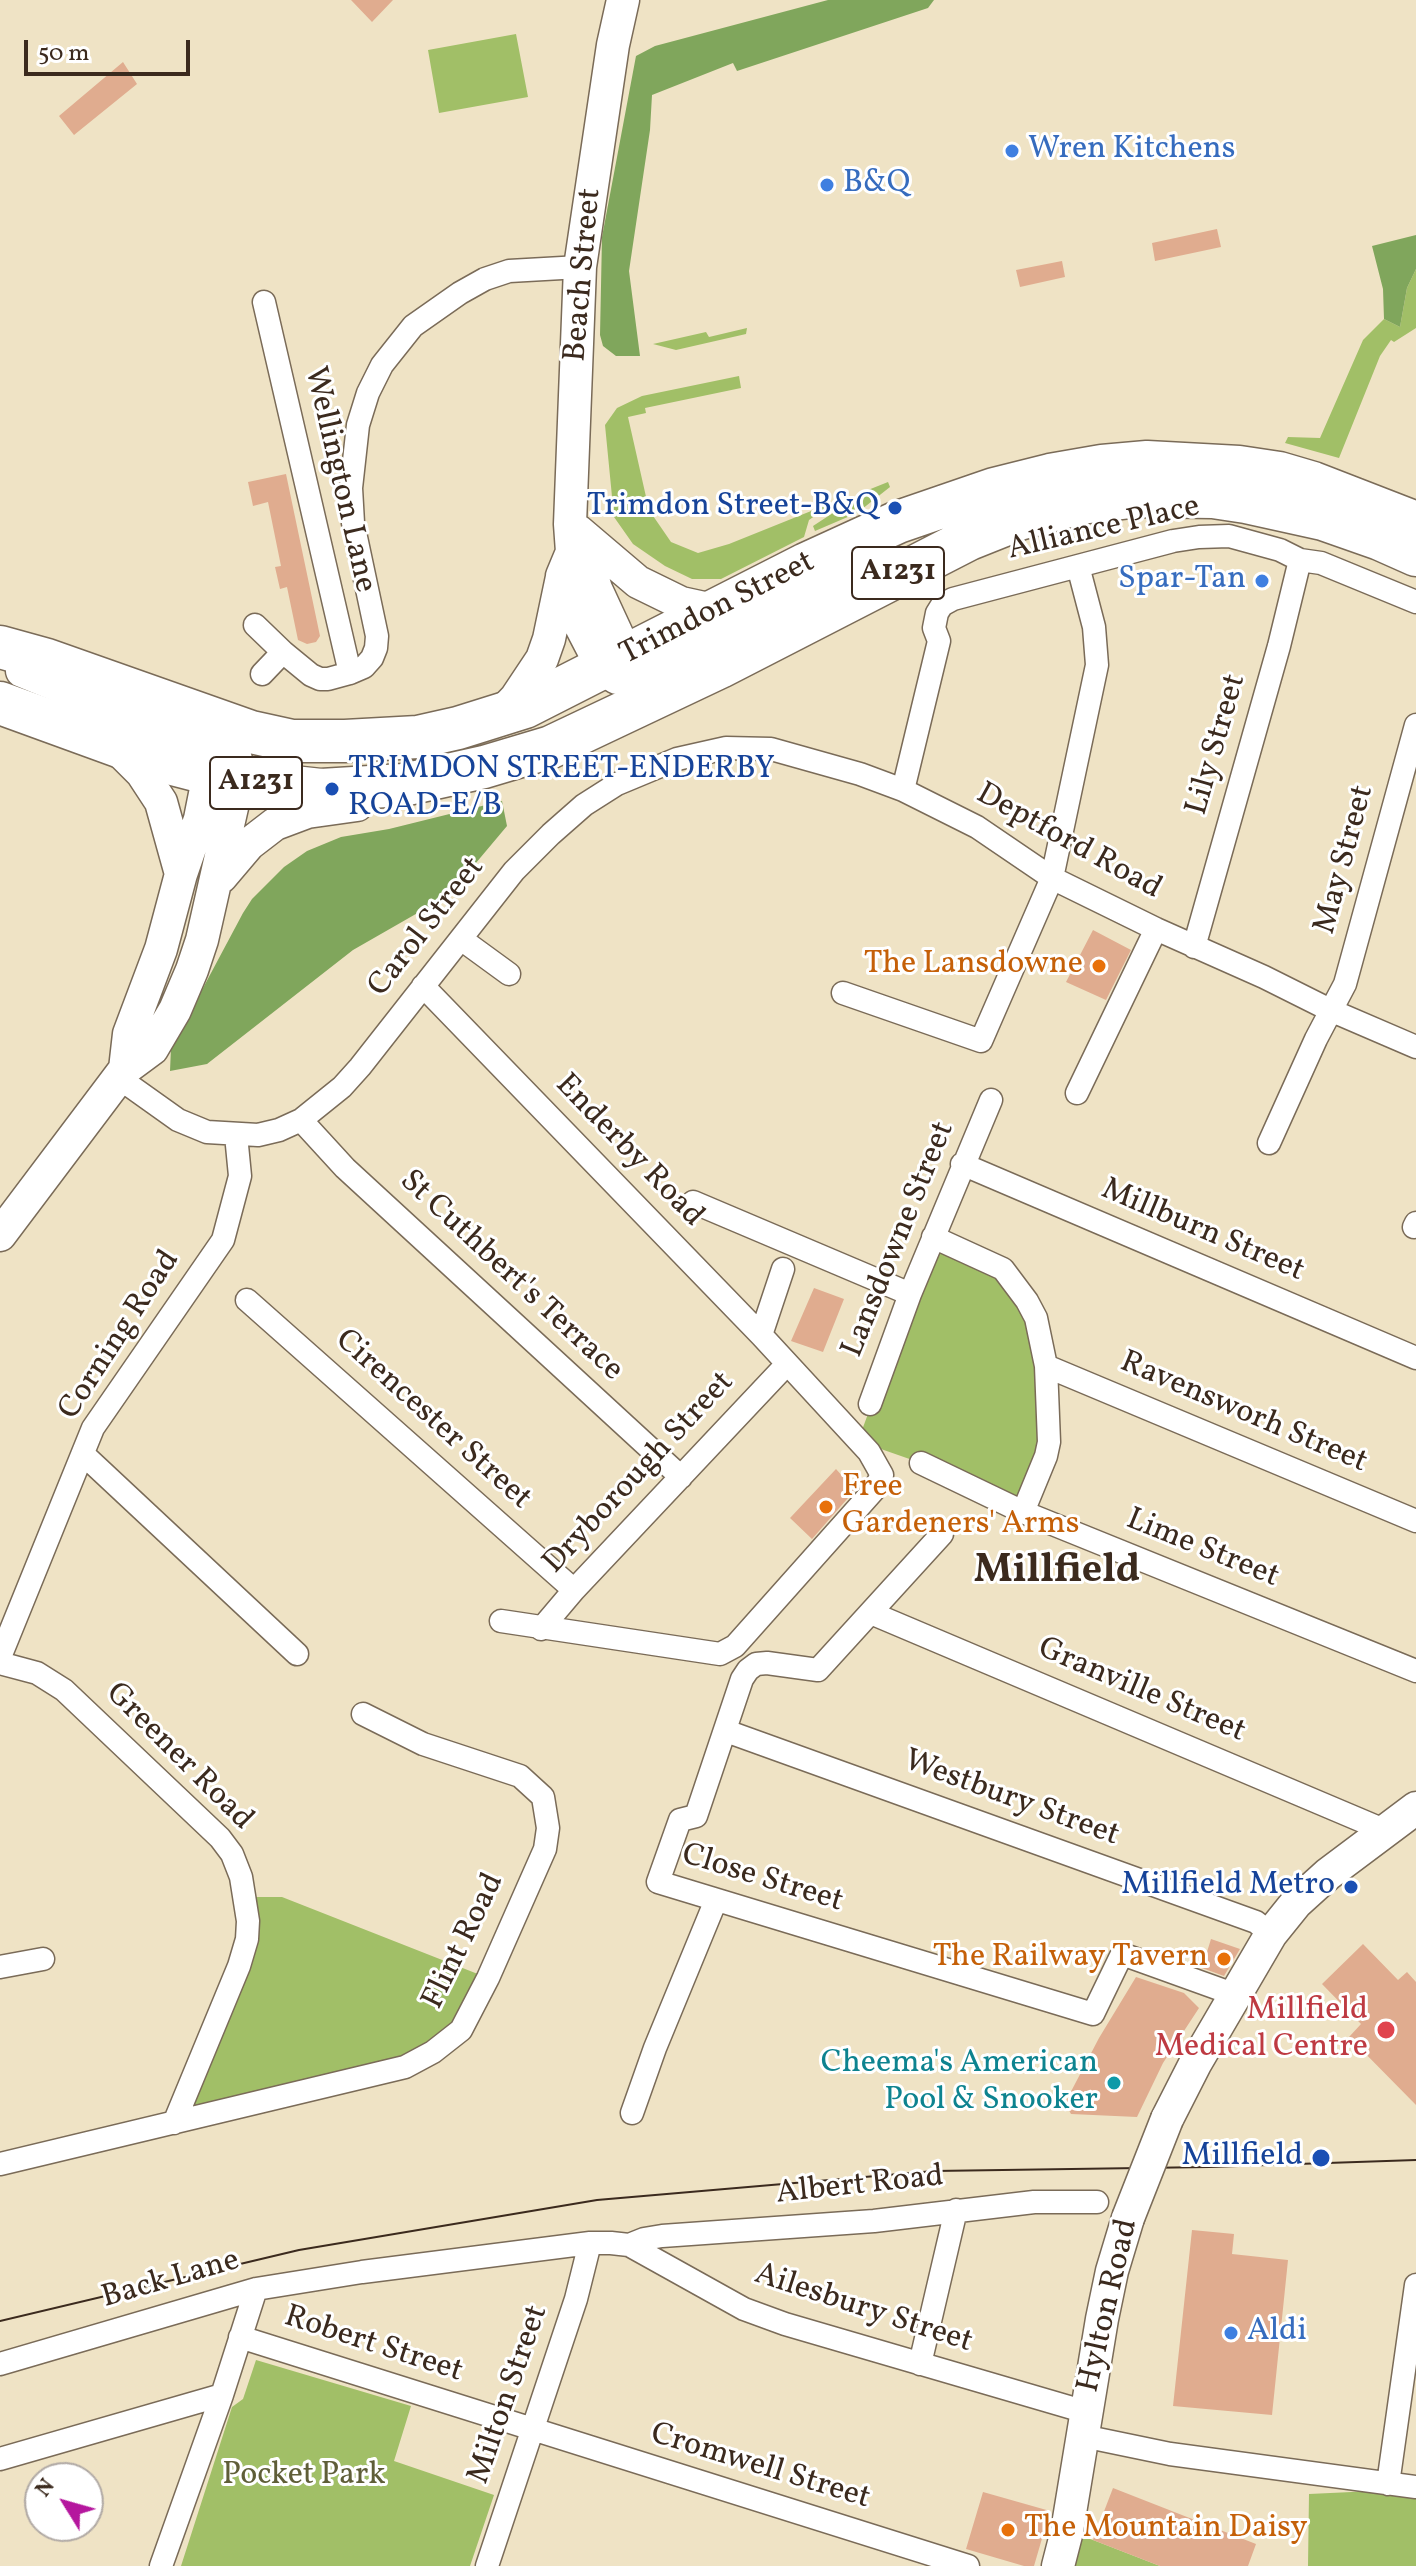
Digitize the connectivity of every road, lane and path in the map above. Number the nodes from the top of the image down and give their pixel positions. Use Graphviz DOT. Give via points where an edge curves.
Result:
graph roads {
  1 [pos="623,0"];
  2 [pos="580,267"];
  3 [pos="264,302"];
  4 [pos="1416,523"];
  5 [pos="568,551"];
  6 [pos="1416,555"];
  7 [pos="930,556"];
  8 [pos="1300,560"];
  9 [pos="1078,566"];
  10 [pos="1416,602"];
  11 [pos="713,610"];
  12 [pos="255,625"];
  13 [pos="0,647"];
  14 [pos="283,652"];
  15 [pos="0,661"];
  16 [pos="620,668"];
  17 [pos="350,673"];
  18 [pos="262,674"];
  19 [pos="0,703"];
  20 [pos="499,716"];
  21 [pos="604,723"];
  22 [pos="1416,725"];
  23 [pos="114,746"];
  24 [pos="230,758"];
  25 [pos="677,759"];
  26 [pos="403,785"];
  27 [pos="903,790"];
  28 [pos="181,874"];
  29 [pos="1052,878"];
  30 [pos="217,883"];
  31 [pos="1156,929"];
  32 [pos="461,939"];
  33 [pos="1194,947"];
  34 [pos="509,974"];
  35 [pos="423,986"];
  36 [pos="843,993"];
  37 [pos="1330,1010"];
  38 [pos="1416,1047"];
  39 [pos="122,1073"];
  40 [pos="1077,1093"];
  41 [pos="991,1100"];
  42 [pos="301,1120"];
  43 [pos="236,1135"];
  44 [pos="1269,1143"];
  45 [pos="962,1164"];
  46 [pos="693,1202"];
  47 [pos="0,1235"];
  48 [pos="933,1237"];
  49 [pos="783,1269"];
  50 [pos="910,1294"];
  51 [pos="247,1300"];
  52 [pos="761,1335"];
  53 [pos="1416,1358"];
  54 [pos="787,1364"];
  55 [pos="1046,1366"];
  56 [pos="870,1404"];
  57 [pos="83,1454"];
  58 [pos="921,1463"];
  59 [pos="681,1477"];
  60 [pos="1023,1512"];
  61 [pos="1416,1521"];
  62 [pos="942,1534"];
  63 [pos="574,1590"];
  64 [pos="871,1613"];
  65 [pos="501,1621"];
  66 [pos="541,1629"];
  67 [pos="297,1654"];
  68 [pos="0,1660"];
  69 [pos="1416,1671"];
  70 [pos="363,1714"];
  71 [pos="726,1731"];
  72 [pos="1414,1813"];
  73 [pos="1386,1831"];
  74 [pos="716,1900"];
  75 [pos="1271,1934"];
  76 [pos="43,1959"];
  77 [pos="0,1967"];
  78 [pos="1236,1995"];
  79 [pos="632,2113"];
  80 [pos="174,2123"];
  81 [pos="0,2164"];
  82 [pos="1097,2202"];
  83 [pos="956,2210"];
  84 [pos="590,2243"];
  85 [pos="629,2245"];
  86 [pos="1416,2285"];
  87 [pos="256,2289"];
  88 [pos="240,2337"];
  89 [pos="0,2364"];
  90 [pos="920,2364"];
  91 [pos="222,2395"];
  92 [pos="1085,2424"];
  93 [pos="532,2430"];
  94 [pos="0,2459"];
  95 [pos="1388,2484"];
  96 [pos="1416,2487"];
  97 [pos="161,2566"];
  98 [pos="487,2566"];
  99 [pos="965,2566"];
  100 [pos="1058,2566"];
  1 -- 2 [label="street, Beach Street"];
  2 -- 5 [label="street, Beach Street"];
  2 -- 17 [label="street" via="509,271 485,279 413,326 382,365 358,425 351,488 376,648 364,667"];
  3 -- 17 [label="street, Wellington Lane"];
  4 -- 11 [label="highway, Trimdon Street / A1231" via="1279,473 1190,463 1102,466 994,489 898,522"];
  5 -- 11 [label="street" via="681,603"];
  5 -- 16 [label="street, Beach Street" via="576,617"];
  5 -- 20 [label="street" via="542,659"];
  6 -- 7 [label="highway, Trimdon Street / A1231" via="1323,519 1268,507 1213,497 1139,496 1081,503 1019,519"];
  7 -- 16 [label="street" via="890,558 657,674 642,679"];
  7 -- 21 [label="highway, Trimdon Street / A1231"];
  8 -- 9 [label="street, Alliance Place" via="1229,536 1173,541"];
  8 -- 10 [label="street, Alliance Place" via="1321,563"];
  8 -- 33 [label="street, Lily Street"];
  9 -- 27 [label="street, Alliance Place" via="942,605 934,628 939,641"];
  9 -- 29 [label="street" via="1094,627 1097,665"];
  11 -- 16 [label="highway, Trimdon Street / A1231"];
  12 -- 14 [label="street"];
  13 -- 24 [label="highway, A1231" via="47,660"];
  14 -- 17 [label="street" via="320,679"];
  14 -- 18 [label="street"];
  15 -- 24 [label="street"];
  16 -- 20 [label="highway, Trimdon Street / A1231"];
  16 -- 21 [label="street" via="619,703"];
  19 -- 23 [label="highway, A1231"];
  20 -- 24 [label="highway, Trimdon Street / A1231" via="403,738 292,741"];
  21 -- 26 [label="highway, Trimdon Street / A1231" via="538,751"];
  22 -- 37 [label="street, May Street" via="1345,984"];
  23 -- 24 [label="highway, A1231"];
  23 -- 28 [label="street" via="142,773 161,802"];
  24 -- 26 [label="highway, A1231" via="321,790"];
  24 -- 28 [label="street"];
  24 -- 30 [label="street"];
  25 -- 27 [label="street, Deptford Road" via="726,748 771,749"];
  25 -- 32 [label="street, Carol Street" via="617,784 584,805 514,871"];
  26 -- 30 [label="street" via="372,803 307,812 275,824 249,844"];
  27 -- 29 [label="street, Deptford Road" via="977,827"];
  28 -- 39 [label="street" via="161,949 129,1034"];
  29 -- 31 [label="street, Deptford Road"];
  29 -- 36 [label="street" via="981,1041"];
  30 -- 39 [label="street" via="175,1010 152,1049"];
  31 -- 33 [label="street, Deptford Road"];
  31 -- 40 [label="street"];
  32 -- 34 [label="street"];
  32 -- 35 [label="street, Carol Street"];
  33 -- 37 [label="street, Deptford Road"];
  35 -- 42 [label="street, Carol Street" via="342,1087"];
  35 -- 52 [label="street, Enderby Road"];
  37 -- 38 [label="street, Deptford Road"];
  37 -- 44 [label="street, May Street"];
  39 -- 43 [label="street, Carol Street" via="178,1120 207,1132"];
  39 -- 47 [label="street"];
  41 -- 45 [label="street, Lansdowne Street"];
  42 -- 43 [label="street, Carol Street" via="258,1135"];
  42 -- 59 [label="street, St Cuthbert's Terrace" via="345,1168"];
  43 -- 57 [label="street, Corning Road" via="240,1176 223,1240 93,1428"];
  45 -- 48 [label="street, Lansdowne Street"];
  45 -- 53 [label="street, Millburn Street"];
  46 -- 50 [label="street"];
  48 -- 50 [label="street, Lansdowne Street"];
  48 -- 55 [label="street" via="1003,1269 1036,1318"];
  49 -- 52 [label="street"];
  50 -- 56 [label="street, Lansdowne Street"];
  51 -- 63 [label="street, Cirencester Street"];
  52 -- 54 [label="street, Enderby Road"];
  54 -- 59 [label="street, Dryborough Street"];
  54 -- 66 [label="street, Enderby Road" via="869,1452 882,1475 735,1646 720,1654"];
  55 -- 60 [label="street" via="1049,1442"];
  55 -- 61 [label="street, Ravensworh Street"];
  57 -- 67 [label="street"];
  57 -- 68 [label="street, Corning Road"];
  58 -- 60 [label="street, Lime Street"];
  59 -- 63 [label="street, Dryborough Street"];
  60 -- 69 [label="street, Lime Street"];
  62 -- 64 [label="street, Close Street"];
  63 -- 66 [label="street, Dryborough Street"];
  64 -- 71 [label="street, Close Street" via="818,1670 767,1663 748,1670"];
  64 -- 73 [label="street, Granville Street"];
  65 -- 66 [label="street"];
  68 -- 80 [label="street, Greener Road" via="64,1690 220,1838 241,1877 247,1939"];
  70 -- 80 [label="street, Flint Road" via="423,1744 520,1776 543,1797 545,1849 488,1978 461,2030 405,2067"];
  71 -- 74 [label="street, Close Street" via="696,1816 680,1820 658,1882"];
  71 -- 75 [label="street, Westbury Street" via="1256,1922"];
  72 -- 73 [label="street, Hylton Road"];
  73 -- 75 [label="street, Hylton Road" via="1328,1874"];
  74 -- 78 [label="street, Close Street" via="1093,2014 1122,1954"];
  74 -- 79 [label="street"];
  75 -- 78 [label="street, Hylton Road"];
  76 -- 77 [label="street"];
  78 -- 92 [label="street, Hylton Road, bridge" via="1167,2119 1128,2218 1110,2283"];
  80 -- 81 [label="street, Flint Road"];
  82 -- 83 [label="street, Albert Road"];
  83 -- 85 [label="street, Albert Road" via="662,2236"];
  83 -- 90 [label="street"];
  84 -- 85 [label="street, Back Lane"];
  84 -- 87 [label="street, Back Lane"];
  84 -- 93 [label="street, Milton Street"];
  85 -- 90 [label="street, Ailesbury Street" via="744,2309"];
  86 -- 95 [label="street"];
  87 -- 88 [label="street"];
  87 -- 89 [label="street, Back Lane"];
  88 -- 91 [label="street"];
  88 -- 93 [label="street, Robert Street"];
  90 -- 92 [label="street, Ailesbury Street"];
  91 -- 94 [label="street"];
  91 -- 97 [label="street"];
  92 -- 95 [label="street, Ailesbury Street" via="1170,2454"];
  92 -- 100 [label="street, Hylton Road"];
  93 -- 98 [label="street, Milton Street"];
  93 -- 99 [label="street, Cromwell Street"];
  95 -- 96 [label="street, Ailesbury Street"];
}
